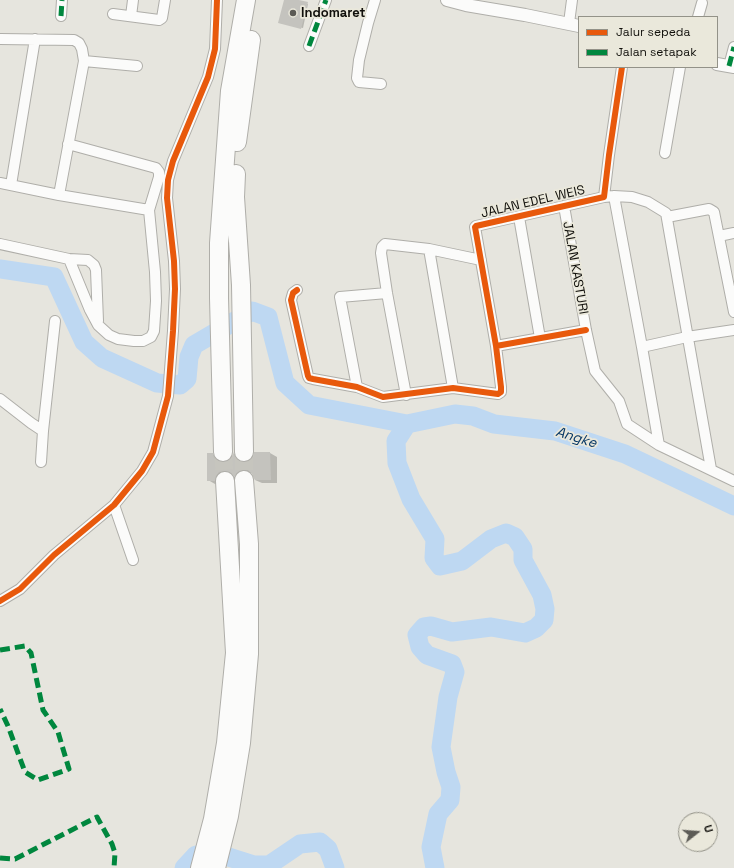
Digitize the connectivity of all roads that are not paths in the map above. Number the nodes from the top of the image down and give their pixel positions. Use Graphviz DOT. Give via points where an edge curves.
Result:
graph roads {
  1 [pos="62,0"];
  2 [pos="132,0"];
  3 [pos="165,0"];
  4 [pos="217,0"];
  5 [pos="326,0"];
  6 [pos="375,0"];
  7 [pos="447,0"];
  8 [pos="572,0"];
  9 [pos="702,3"];
  10 [pos="251,4"];
  11 [pos="113,14"];
  12 [pos="61,16"];
  13 [pos="131,16"];
  14 [pos="698,16"];
  15 [pos="574,24"];
  16 [pos="35,39"];
  17 [pos="0,40"];
  18 [pos="309,46"];
  19 [pos="734,47"];
  20 [pos="84,61"];
  21 [pos="718,64"];
  22 [pos="137,66"];
  23 [pos="732,66"];
  24 [pos="622,68"];
  25 [pos="680,68"];
  26 [pos="381,84"];
  27 [pos="68,144"];
  28 [pos="665,153"];
  29 [pos="0,183"];
  30 [pos="11,185"];
  31 [pos="59,195"];
  32 [pos="609,197"];
  33 [pos="564,206"];
  34 [pos="149,210"];
  35 [pos="519,217"];
  36 [pos="667,217"];
  37 [pos="734,233"];
  38 [pos="719,236"];
  39 [pos="0,244"];
  40 [pos="429,249"];
  41 [pos="69,260"];
  42 [pos="481,260"];
  43 [pos="731,284"];
  44 [pos="297,290"];
  45 [pos="387,293"];
  46 [pos="734,312"];
  47 [pos="55,321"];
  48 [pos="98,325"];
  49 [pos="586,330"];
  50 [pos="734,330"];
  51 [pos="540,338"];
  52 [pos="687,338"];
  53 [pos="496,346"];
  54 [pos="642,347"];
  55 [pos="357,387"];
  56 [pos="453,388"];
  57 [pos="406,395"];
  58 [pos="0,399"];
  59 [pos="43,431"];
  60 [pos="659,445"];
  61 [pos="223,452"];
  62 [pos="244,452"];
  63 [pos="41,462"];
  64 [pos="711,469"];
  65 [pos="244,480"];
  66 [pos="225,481"];
  67 [pos="734,481"];
  68 [pos="114,505"];
  69 [pos="133,560"];
  70 [pos="0,601"];
  71 [pos="221,818"];
  72 [pos="200,868"];
  73 [pos="216,868"];
  1 -- 12 [label="street"];
  2 -- 13 [label="street"];
  3 -- 13 [label="street" via="162,18 159,20"];
  4 -- 68 [label="street" via="215,49 208,77 173,161 168,180 167,198 175,289 168,396 153,452 142,471"];
  5 -- 18 [label="street"];
  6 -- 26 [label="street" via="359,60 357,78 359,82"];
  7 -- 15 [label="street"];
  8 -- 15 [label="street"];
  9 -- 14 [label="street"];
  10 -- 61 [label="highway" via="230,91 219,243"];
  10 -- 62 [label="highway" via="236,149 235,197"];
  11 -- 13 [label="street"];
  16 -- 17 [label="street"];
  16 -- 20 [label="street" via="74,40 82,49"];
  16 -- 30 [label="street"];
  19 -- 23 [label="street"];
  20 -- 22 [label="street"];
  20 -- 27 [label="street"];
  21 -- 23 [label="street"];
  24 -- 32 [label="street, JALAN EDEL WEIS" via="609,155"];
  25 -- 28 [label="street"];
  27 -- 31 [label="street"];
  27 -- 34 [label="street" via="156,168 159,176"];
  29 -- 30 [label="street"];
  30 -- 31 [label="street"];
  31 -- 34 [label="street"];
  32 -- 33 [label="street, JALAN EDEL WEIS"];
  32 -- 36 [label="street" via="632,197 648,202 666,213"];
  32 -- 54 [label="street"];
  33 -- 35 [label="street, JALAN EDEL WEIS"];
  33 -- 49 [label="street, JALAN KASTURI"];
  34 -- 48 [label="street" via="155,272 154,331 147,339 134,341 109,335"];
  35 -- 42 [label="street, JALAN EDEL WEIS" via="476,226 474,230"];
  35 -- 51 [label="street"];
  36 -- 38 [label="street" via="709,209 714,212"];
  36 -- 52 [label="street"];
  37 -- 38 [label="street"];
  38 -- 43 [label="street"];
  39 -- 41 [label="street"];
  40 -- 42 [label="street"];
  40 -- 45 [label="street" via="385,244 382,247"];
  40 -- 56 [label="street"];
  41 -- 48 [label="street"];
  41 -- 48 [label="street" via="88,260 94,265"];
  42 -- 53 [label="street, JALAN EDEL WEIS"];
  43 -- 46 [label="street"];
  44 -- 55 [label="street" via="291,300 309,378"];
  45 -- 55 [label="street" via="340,297"];
  45 -- 57 [label="street"];
  47 -- 59 [label="street"];
  49 -- 51 [label="street"];
  49 -- 60 [label="street, JALAN KASTURI" via="595,371 619,400 627,424"];
  50 -- 52 [label="street"];
  51 -- 53 [label="street"];
  52 -- 54 [label="street"];
  52 -- 64 [label="street"];
  53 -- 56 [label="street, JALAN EDEL WEIS" via="501,392 498,394"];
  54 -- 60 [label="street"];
  55 -- 57 [label="street" via="383,397"];
  56 -- 57 [label="street"];
  58 -- 59 [label="street"];
  59 -- 63 [label="street"];
  60 -- 64 [label="street, JALAN KASTURI"];
  64 -- 67 [label="street, JALAN KASTURI"];
  65 -- 71 [label="highway" via="249,544 250,654 241,743"];
  66 -- 71 [label="highway" via="235,653"];
  68 -- 69 [label="street"];
  68 -- 70 [label="street" via="54,555 20,589"];
  71 -- 72 [label="highway"];
  71 -- 73 [label="highway"];
}
